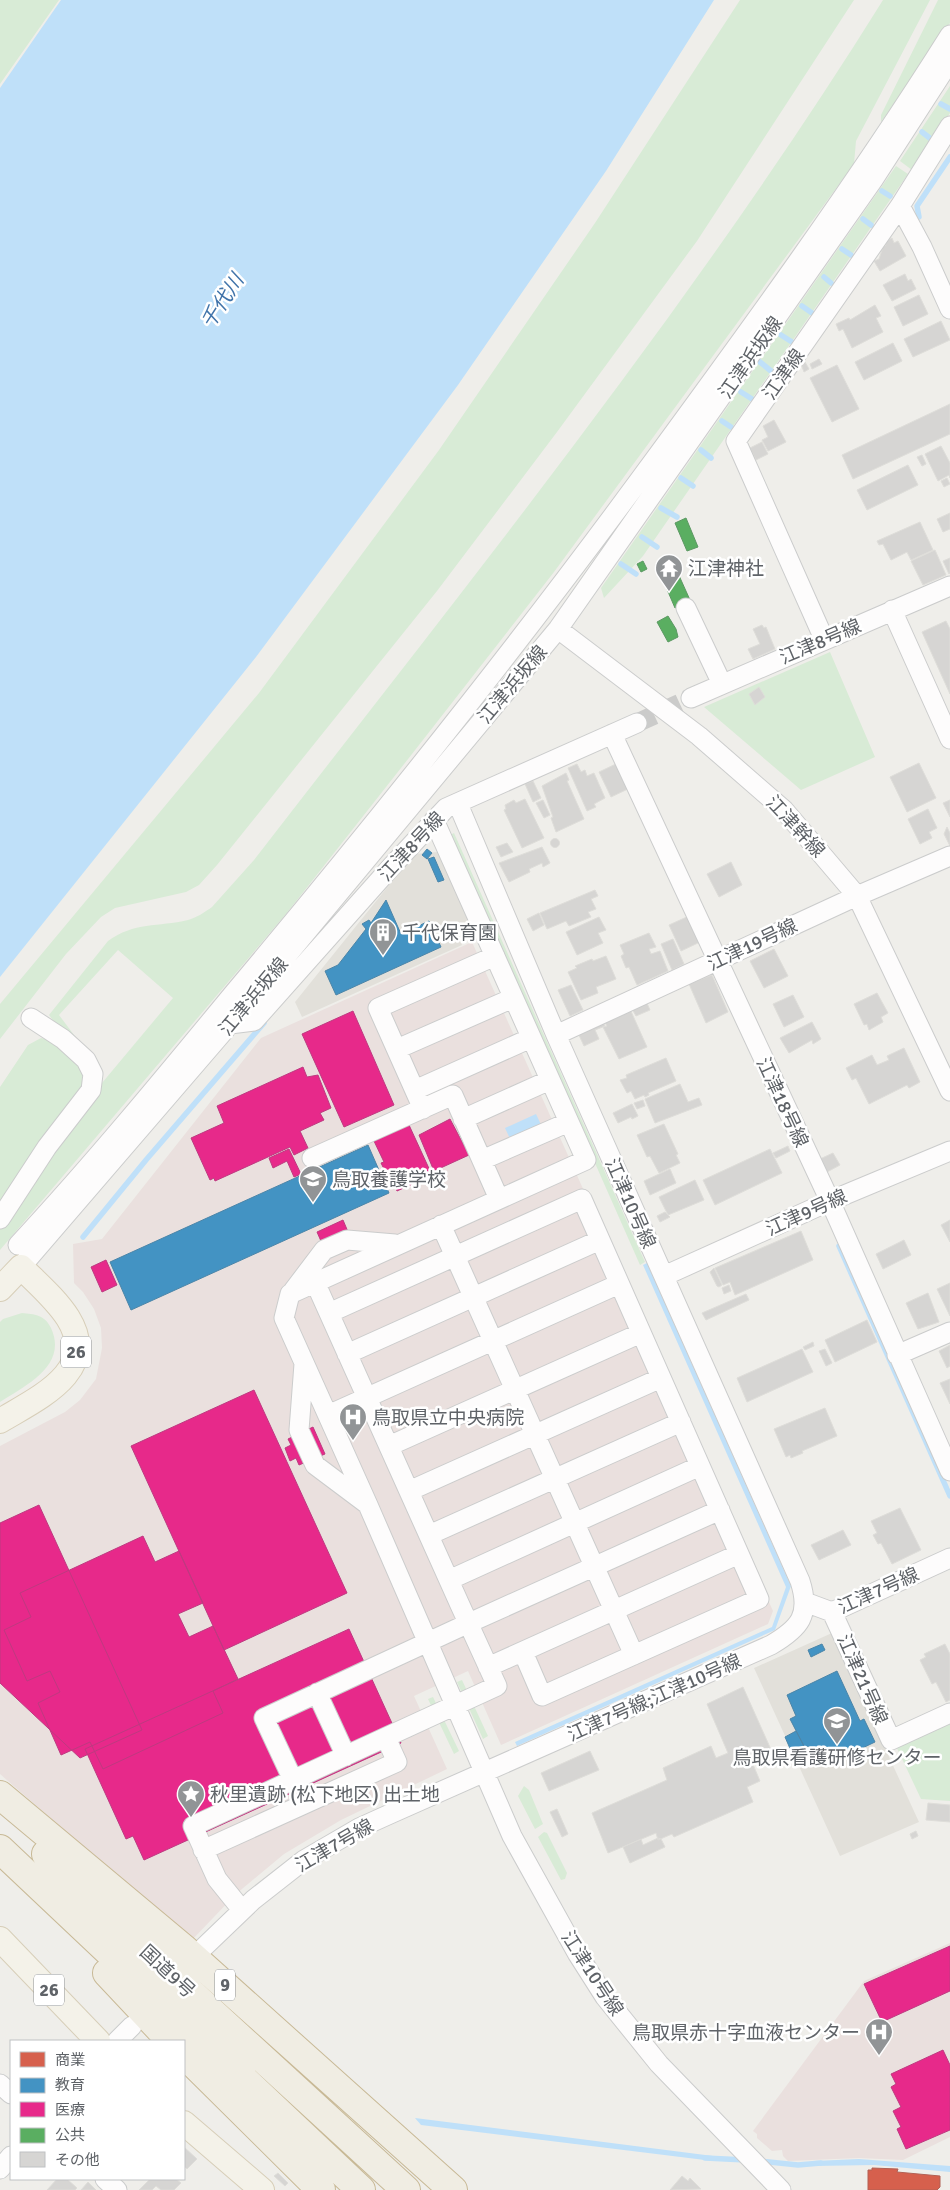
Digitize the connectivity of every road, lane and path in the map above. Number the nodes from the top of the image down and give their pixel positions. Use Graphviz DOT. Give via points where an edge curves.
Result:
graph roads {
  1 [pos="950,34"];
  2 [pos="950,61"];
  3 [pos="950,126"];
  4 [pos="900,206"];
  5 [pos="950,309"];
  6 [pos="950,586"];
  7 [pos="686,608"];
  8 [pos="892,610"];
  9 [pos="558,629"];
  10 [pos="824,639"];
  11 [pos="722,684"];
  12 [pos="691,698"];
  13 [pos="637,723"];
  14 [pos="612,734"];
  15 [pos="950,739"];
  16 [pos="458,804"];
  17 [pos="434,820"];
  18 [pos="950,856"];
  19 [pos="857,896"];
  20 [pos="495,956"];
  21 [pos="717,961"];
  22 [pos="514,998"];
  23 [pos="31,1018"];
  24 [pos="230,1024"];
  25 [pos="556,1034"];
  26 [pos="532,1038"];
  27 [pos="397,1049"];
  28 [pos="550,1080"];
  29 [pos="415,1090"];
  30 [pos="950,1091"];
  31 [pos="423,1109"];
  32 [pos="464,1119"];
  33 [pos="569,1122"];
  34 [pos="950,1151"];
  35 [pos="312,1158"];
  36 [pos="482,1160"];
  37 [pos="499,1199"];
  38 [pos="830,1202"];
  39 [pos="0,1219"];
  40 [pos="441,1225"];
  41 [pos="600,1240"];
  42 [pos="398,1244"];
  43 [pos="20,1256"];
  44 [pos="455,1256"];
  45 [pos="664,1276"];
  46 [pos="315,1282"];
  47 [pos="619,1284"];
  48 [pos="0,1289"];
  49 [pos="290,1294"];
  50 [pos="474,1297"];
  51 [pos="329,1313"];
  52 [pos="950,1332"];
  53 [pos="641,1333"];
  54 [pos="493,1341"];
  55 [pos="348,1354"];
  56 [pos="897,1355"];
  57 [pos="304,1362"];
  58 [pos="661,1378"];
  59 [pos="515,1389"];
  60 [pos="367,1398"];
  61 [pos="328,1415"];
  62 [pos="0,1421"];
  63 [pos="681,1422"];
  64 [pos="535,1434"];
  65 [pos="389,1446"];
  66 [pos="700,1466"];
  67 [pos="950,1470"];
  68 [pos="555,1478"];
  69 [pos="409,1491"];
  70 [pos="368,1505"];
  71 [pos="720,1510"];
  72 [pos="575,1523"];
  73 [pos="429,1536"];
  74 [pos="739,1554"];
  75 [pos="950,1558"];
  76 [pos="595,1567"];
  77 [pos="449,1580"];
  78 [pos="805,1602"];
  79 [pos="614,1610"];
  80 [pos="832,1612"];
  81 [pos="468,1623"];
  82 [pos="428,1642"];
  83 [pos="523,1652"];
  84 [pos="634,1655"];
  85 [pos="488,1667"];
  86 [pos="322,1691"];
  87 [pos="456,1706"];
  88 [pos="950,1714"];
  89 [pos="386,1738"];
  90 [pos="346,1756"];
  91 [pos="484,1772"];
  92 [pos="293,1780"];
  93 [pos="0,1795"];
  94 [pos="0,1809"];
  95 [pos="0,1849"];
  96 [pos="203,1850"];
  97 [pos="0,1862"];
  98 [pos="242,1910"];
  99 [pos="0,1939"];
  100 [pos="203,1948"];
  101 [pos="0,1955"];
  102 [pos="132,2026"];
  103 [pos="83,2040"];
  104 [pos="97,2040"];
  105 [pos="118,2040"];
  106 [pos="170,2040"];
  107 [pos="185,2055"];
  108 [pos="0,2084"];
  109 [pos="10,2093"];
  110 [pos="185,2124"];
  111 [pos="10,2157"];
  112 [pos="0,2169"];
  113 [pos="106,2180"];
  114 [pos="117,2190"];
  115 [pos="262,2190"];
  116 [pos="321,2190"];
  117 [pos="361,2190"];
  118 [pos="406,2190"];
  119 [pos="453,2190"];
  120 [pos="781,2190"];
  1 -- 43 [label="street" via="832,215 541,614 362,840 80,1178"];
  2 -- 9 [label="street, 江津浜坂線" via="873,180"];
  3 -- 4 [label="street, 江津線"];
  4 -- 5 [label="street"];
  4 -- 10 [label="street, 江津線" via="736,441"];
  6 -- 8 [label="street, 江津8号線"];
  7 -- 11 [label="street"];
  8 -- 10 [label="street, 江津8号線"];
  8 -- 15 [label="street"];
  9 -- 19 [label="street, 江津幹線" via="699,736 784,810"];
  9 -- 24 [label="street, 江津浜坂線"];
  10 -- 11 [label="street, 江津8号線"];
  11 -- 12 [label="street, 江津8号線"];
  13 -- 14 [label="street, 江津8号線"];
  14 -- 16 [label="street, 江津8号線"];
  14 -- 21 [label="street, 江津18号線"];
  16 -- 17 [label="street, 江津8号線" via="446,808"];
  16 -- 25 [label="street, 江津10号線"];
  17 -- 20 [label="street"];
  17 -- 24 [label="street, 江津8号線" via="254,1021"];
  18 -- 19 [label="street, 江津19号線"];
  19 -- 21 [label="street, 江津19号線"];
  19 -- 30 [label="street, 江津幹線"];
  20 -- 22 [label="street"];
  20 -- 27 [label="street" via="378,1008"];
  21 -- 25 [label="street, 江津19号線"];
  21 -- 38 [label="street, 江津18号線"];
  22 -- 26 [label="street"];
  22 -- 27 [label="street"];
  23 -- 39 [label="street" via="63,1039 86,1060 93,1074 91,1090 47,1147"];
  24 -- 43 [label="street, 江津浜坂線"];
  25 -- 45 [label="street, 江津10号線"];
  26 -- 28 [label="street"];
  26 -- 29 [label="street"];
  27 -- 29 [label="street"];
  28 -- 32 [label="street"];
  28 -- 33 [label="street"];
  29 -- 31 [label="street"];
  31 -- 32 [label="street" via="453,1095"];
  31 -- 35 [label="street"];
  32 -- 36 [label="street"];
  33 -- 36 [label="street"];
  33 -- 37 [label="street" via="586,1160"];
  34 -- 38 [label="street, 江津9号線"];
  36 -- 37 [label="street"];
  37 -- 40 [label="street"];
  38 -- 45 [label="street, 江津9号線"];
  38 -- 56 [label="street, 江津18号線"];
  40 -- 42 [label="street"];
  40 -- 44 [label="street"];
  41 -- 44 [label="street" via="582,1199"];
  41 -- 47 [label="street"];
  41 -- 50 [label="street"];
  42 -- 46 [label="street"];
  42 -- 49 [label="street" via="347,1240 324,1250"];
  43 -- 48 [label="main road"];
  43 -- 62 [label="main road, 26" via="68,1316 76,1333 76,1350 72,1366 57,1385"];
  44 -- 50 [label="street"];
  44 -- 51 [label="street"];
  45 -- 78 [label="street, 江津10号線" via="800,1581"];
  46 -- 49 [label="street"];
  46 -- 51 [label="street"];
  47 -- 53 [label="street"];
  47 -- 54 [label="street"];
  49 -- 57 [label="street, 江津10号線" via="284,1318"];
  50 -- 54 [label="street"];
  50 -- 55 [label="street"];
  51 -- 55 [label="street"];
  52 -- 56 [label="street"];
  53 -- 58 [label="street"];
  53 -- 59 [label="street"];
  54 -- 59 [label="street"];
  54 -- 60 [label="street"];
  55 -- 60 [label="street"];
  56 -- 67 [label="street, 江津18号線"];
  57 -- 61 [label="street, 江津10号線"];
  57 -- 70 [label="street" via="299,1430 315,1465"];
  58 -- 63 [label="street"];
  58 -- 64 [label="street"];
  59 -- 64 [label="street"];
  59 -- 65 [label="street"];
  60 -- 61 [label="street"];
  60 -- 65 [label="street"];
  61 -- 70 [label="street, 江津10号線"];
  63 -- 66 [label="street"];
  63 -- 68 [label="street"];
  64 -- 68 [label="street"];
  64 -- 69 [label="street"];
  65 -- 69 [label="street"];
  66 -- 71 [label="street"];
  66 -- 72 [label="street"];
  68 -- 72 [label="street"];
  68 -- 73 [label="street"];
  69 -- 73 [label="street"];
  70 -- 82 [label="street, 江津10号線"];
  71 -- 74 [label="street"];
  71 -- 76 [label="street"];
  72 -- 76 [label="street"];
  72 -- 77 [label="street"];
  73 -- 77 [label="street"];
  74 -- 79 [label="street"];
  74 -- 84 [label="street" via="759,1599"];
  75 -- 80 [label="street, 江津7号線"];
  76 -- 79 [label="street"];
  76 -- 81 [label="street"];
  77 -- 81 [label="street"];
  78 -- 80 [label="street, 江津7号線"];
  78 -- 91 [label="street, 江津7号線;江津10号線" via="800,1623 772,1645"];
  79 -- 83 [label="street"];
  79 -- 84 [label="street"];
  80 -- 88 [label="street, 江津21号線" via="891,1740"];
  81 -- 82 [label="street"];
  81 -- 85 [label="street"];
  82 -- 86 [label="street"];
  82 -- 87 [label="street, 江津10号線"];
  83 -- 84 [label="street" via="542,1696"];
  83 -- 85 [label="street"];
  85 -- 87 [label="street" via="497,1686"];
  86 -- 90 [label="street"];
  86 -- 92 [label="street" via="264,1718"];
  87 -- 89 [label="street"];
  87 -- 91 [label="street, 江津10号線"];
  89 -- 90 [label="street"];
  89 -- 96 [label="street" via="397,1762"];
  90 -- 92 [label="street"];
  91 -- 98 [label="street, 江津7号線" via="382,1817 331,1844 277,1879"];
  91 -- 120 [label="street, 江津10号線" via="512,1836 605,1997 659,2064"];
  92 -- 96 [label="street" via="193,1826"];
  93 -- 119 [label="highway, 9" via="183,1948"];
  94 -- 118 [label="highway, 国道9号 / 9" via="152,1957"];
  95 -- 117 [label="highway, 国道9号"];
  96 -- 98 [label="street" via="222,1886"];
  97 -- 106 [label="highway"];
  98 -- 100 [label="street, 江津7号線"];
  99 -- 104 [label="main road, 26"];
  101 -- 103 [label="street"];
  102 -- 105 [label="street"];
  107 -- 116 [label="highway"];
  108 -- 109 [label="street"];
  110 -- 115 [label="main road"];
  111 -- 112 [label="street"];
  113 -- 114 [label="street"];
}
